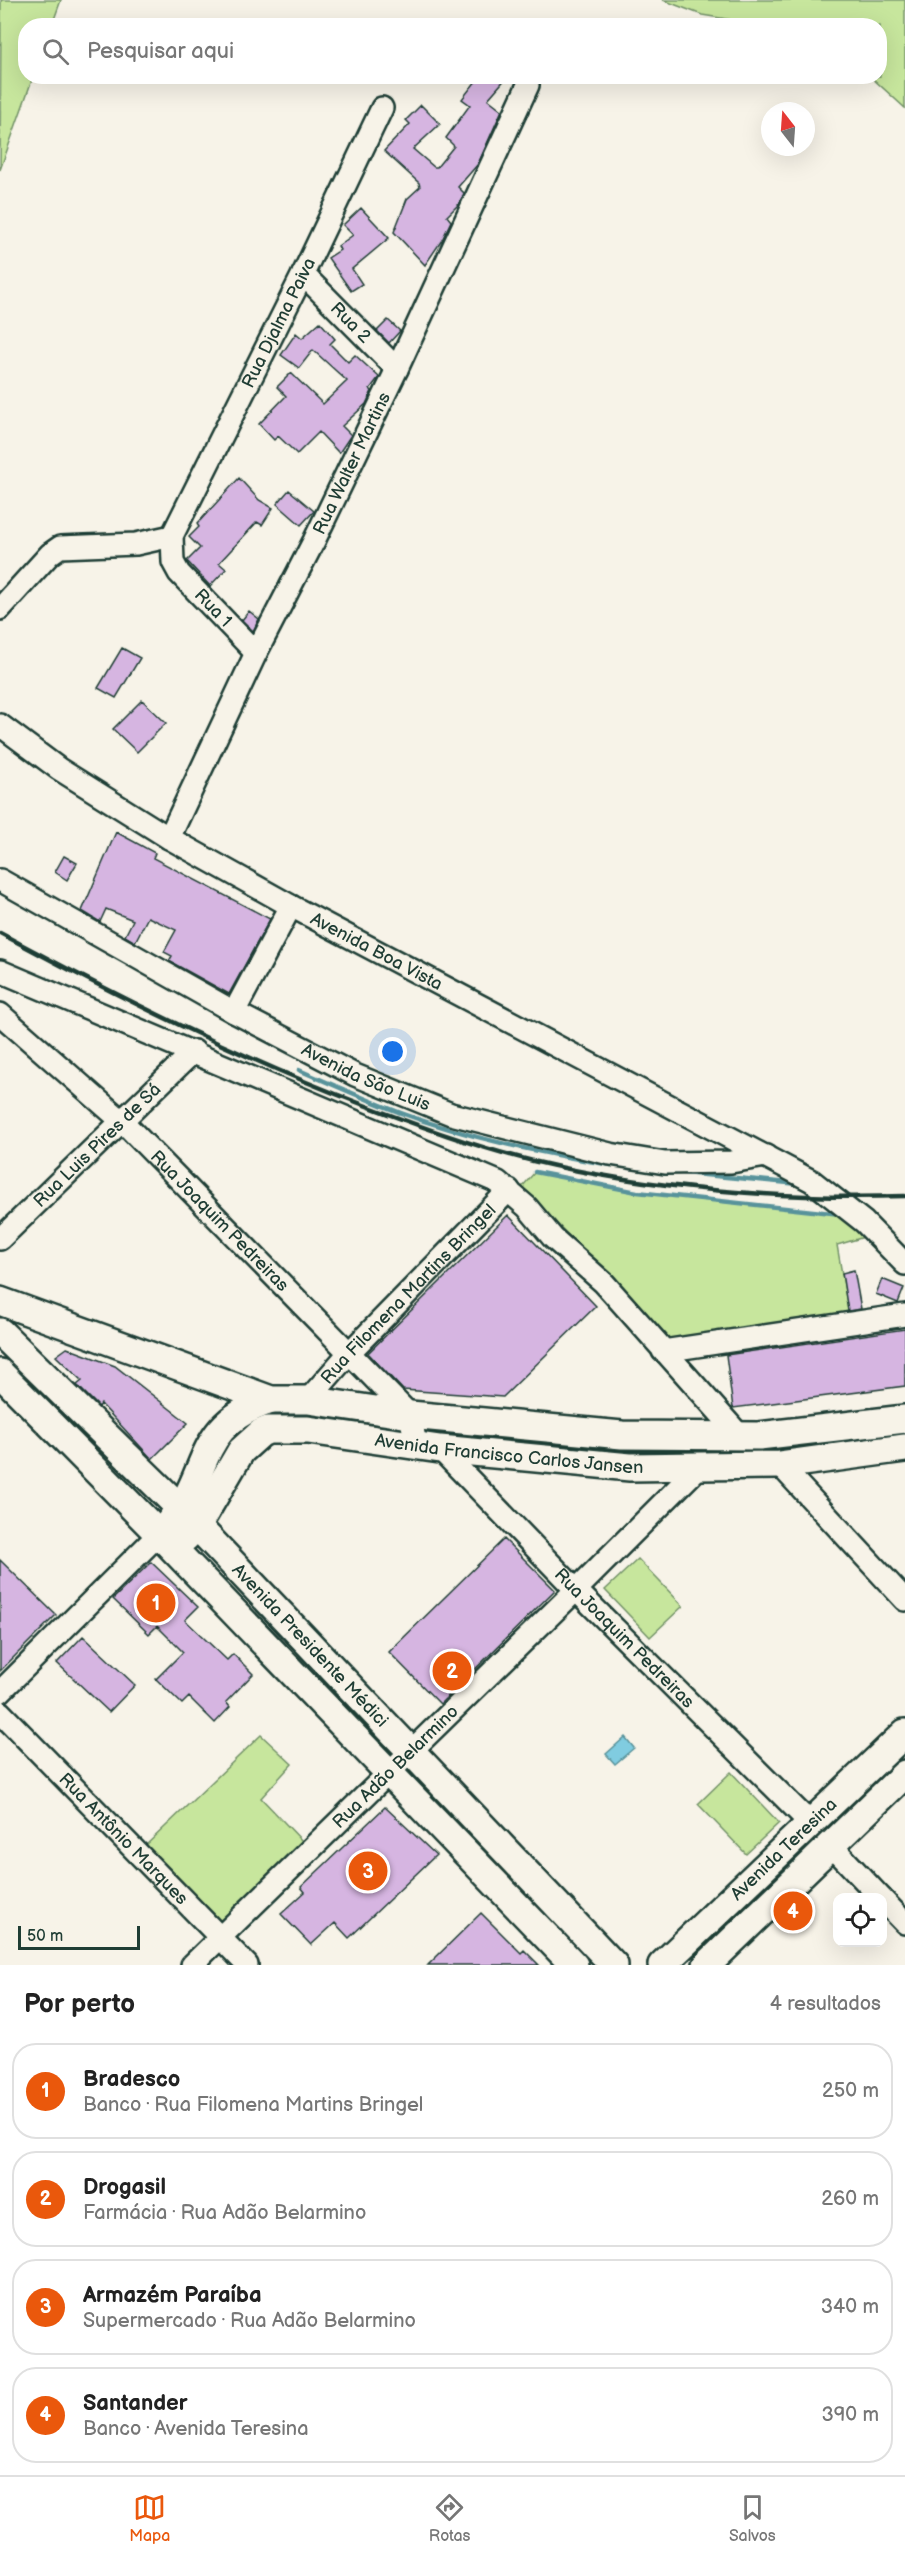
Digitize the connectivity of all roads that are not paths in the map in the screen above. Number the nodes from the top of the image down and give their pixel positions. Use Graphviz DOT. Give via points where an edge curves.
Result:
graph roads {
  1 [pos="528,85"];
  2 [pos="382,108"];
  3 [pos="303,274"];
  4 [pos="397,369"];
  5 [pos="172,536"];
  6 [pos="0,609"];
  7 [pos="256,653"];
  8 [pos="0,725"];
  9 [pos="169,838"];
  10 [pos="0,880"];
  11 [pos="291,906"];
  12 [pos="0,971"];
  13 [pos="234,1012"];
  14 [pos="0,1014"];
  15 [pos="194,1052"];
  16 [pos="123,1122"];
  17 [pos="766,1156"];
  18 [pos="509,1190"];
  19 [pos="0,1239"];
  20 [pos="905,1264"];
  21 [pos="0,1302"];
  22 [pos="905,1315"];
  23 [pos="0,1332"];
  24 [pos="663,1351"];
  25 [pos="349,1353"];
  26 [pos="0,1374"];
  27 [pos="271,1400"];
  28 [pos="308,1400"];
  29 [pos="410,1415"];
  30 [pos="905,1419"];
  31 [pos="741,1437"];
  32 [pos="428,1446"];
  33 [pos="905,1448"];
  34 [pos="780,1465"];
  35 [pos="700,1466"];
  36 [pos="189,1518"];
  37 [pos="167,1542"];
  38 [pos="576,1590"];
  39 [pos="905,1599"];
  40 [pos="0,1692"];
  41 [pos="0,1712"];
  42 [pos="905,1733"];
  43 [pos="410,1751"];
  44 [pos="390,1772"];
  45 [pos="905,1774"];
  46 [pos="811,1824"];
  47 [pos="831,1845"];
  48 [pos="877,1893"];
  49 [pos="887,1903"];
  50 [pos="905,1923"];
  51 [pos="220,1938"];
  52 [pos="192,1965"];
  53 [pos="247,1965"];
  54 [pos="574,1965"];
  55 [pos="614,1965"];
  56 [pos="662,1965"];
  57 [pos="707,1965"];
  1 -- 4 [label="street, Rua Walter Martins"];
  2 -- 3 [label="street, Rua Djalma Paiva"];
  3 -- 4 [label="street, Rua 2"];
  3 -- 5 [label="street, Rua Djalma Paiva"];
  4 -- 7 [label="street, Rua Walter Martins"];
  5 -- 6 [label="street" via="135,544 60,547"];
  5 -- 7 [label="street, Rua 1" via="173,562 179,573"];
  7 -- 9 [label="street, Rua Walter Martins"];
  8 -- 9 [label="street, Avenida Boa Vista" via="59,769"];
  9 -- 11 [label="street, Avenida Boa Vista"];
  10 -- 13 [label="street, Avenida São Luis"];
  11 -- 13 [label="street"];
  11 -- 17 [label="street, Avenida Boa Vista"];
  12 -- 15 [label="street"];
  13 -- 17 [label="street, Avenida São Luis" via="402,1096 527,1135 665,1163 731,1162"];
  14 -- 16 [label="street, Rua Joaquim Pedreiras"];
  15 -- 16 [label="street, Rua Luis Pires de Sá"];
  15 -- 18 [label="street"];
  16 -- 19 [label="street, Rua Luis Pires de Sá"];
  16 -- 25 [label="street, Rua Joaquim Pedreiras"];
  17 -- 20 [label="street, Avenida Boa Vista" via="837,1198"];
  18 -- 24 [label="street" via="553,1238 604,1283"];
  18 -- 25 [label="street, Rua Filomena Martins Bringel"];
  21 -- 27 [label="main road, Avenida Francisco Carlos Jansen"];
  22 -- 24 [label="street"];
  23 -- 36 [label="main road, Avenida Presidente Médici"];
  24 -- 31 [label="street"];
  25 -- 28 [label="street, Rua Filomena Martins Bringel"];
  25 -- 29 [label="street, Rua Joaquim Pedreiras"];
  26 -- 37 [label="main road, Avenida Presidente Médici"];
  27 -- 28 [label="main road, Avenida Francisco Carlos Jansen"];
  27 -- 36 [label="main road, Avenida Francisco Carlos Jansen" via="251,1406 216,1434 206,1450"];
  28 -- 29 [label="main road, Avenida Francisco Carlos Jansen"];
  29 -- 31 [label="main road, Avenida Francisco Carlos Jansen" via="622,1435"];
  29 -- 32 [label="street"];
  30 -- 31 [label="main road, Avenida Francisco Carlos Jansen"];
  32 -- 35 [label="main road, Avenida Francisco Carlos Jansen" via="630,1467"];
  32 -- 36 [label="main road, Avenida Francisco Carlos Jansen" via="308,1430 261,1432 241,1451"];
  32 -- 38 [label="street, Rua Joaquim Pedreiras"];
  33 -- 34 [label="main road, Avenida Francisco Carlos Jansen"];
  34 -- 35 [label="main road, Avenida Francisco Carlos Jansen"];
  34 -- 39 [label="street"];
  35 -- 38 [label="street, Rua Adão Belarmino"];
  36 -- 37 [label="main road, Avenida Francisco Carlos Jansen"];
  36 -- 43 [label="main road, Avenida Presidente Médici"];
  37 -- 40 [label="street"];
  37 -- 44 [label="main road, Avenida Presidente Médici"];
  38 -- 43 [label="street, Rua Adão Belarmino"];
  38 -- 46 [label="street, Rua Joaquim Pedreiras"];
  41 -- 51 [label="street, Rua Antônio Marques"];
  42 -- 46 [label="main road, Avenida Teresina"];
  43 -- 44 [label="street, Rua Adão Belarmino"];
  43 -- 55 [label="main road, Avenida Presidente Médici"];
  44 -- 51 [label="street, Rua Adão Belarmino"];
  44 -- 54 [label="main road, Avenida Presidente Médici"];
  45 -- 47 [label="main road, Avenida Teresina"];
  46 -- 56 [label="main road, Avenida Teresina"];
  47 -- 48 [label="street"];
  47 -- 57 [label="main road, Avenida Teresina"];
  49 -- 50 [label="street"];
  51 -- 52 [label="street, Rua Adão Belarmino"];
  51 -- 53 [label="street, Rua Antônio Marques"];
}
